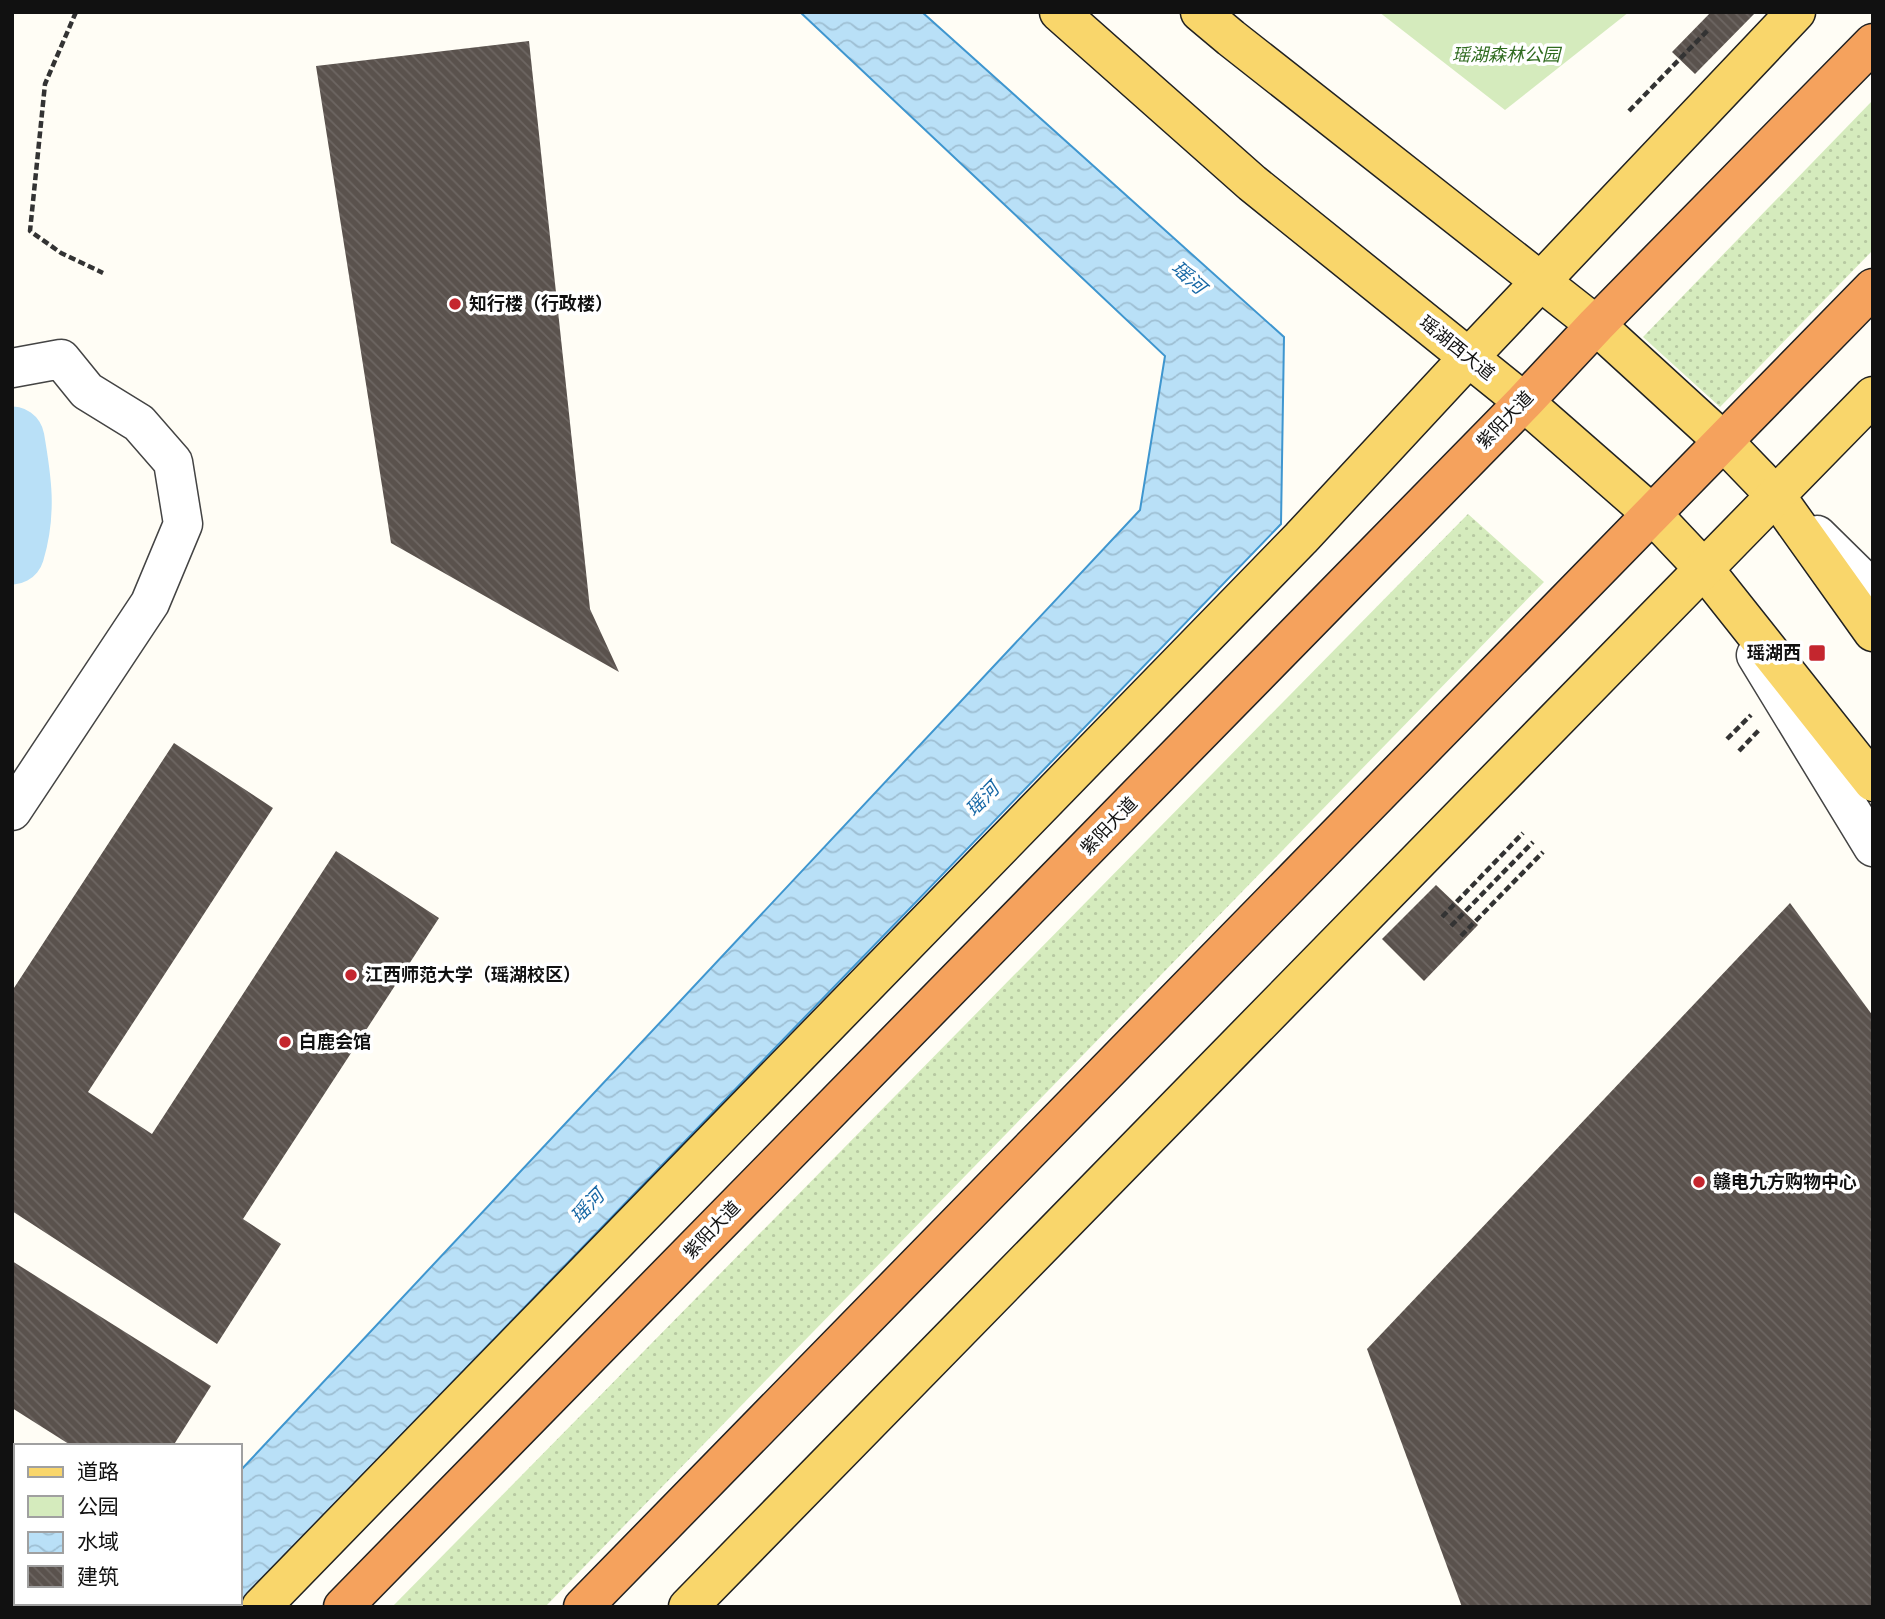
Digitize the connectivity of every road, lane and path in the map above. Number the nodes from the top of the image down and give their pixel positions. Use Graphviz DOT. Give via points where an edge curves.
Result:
graph roads {
  1 [pos="76,12"];
  2 [pos="1059,12"];
  3 [pos="1200,12"];
  4 [pos="1796,12"];
  5 [pos="1709,29"];
  6 [pos="1873,43"];
  7 [pos="1629,111"];
  8 [pos="103,273"];
  9 [pos="1541,282"];
  10 [pos="1873,288"];
  11 [pos="1595,324"];
  12 [pos="1469,357"];
  13 [pos="12,368"];
  14 [pos="1873,396"];
  15 [pos="1524,402"];
  16 [pos="1724,442"];
  17 [pos="1776,496"];
  18 [pos="1651,514"];
  19 [pos="1704,569"];
  20 [pos="1873,590"];
  21 [pos="1873,632"];
  22 [pos="24,768"];
  23 [pos="1873,782"];
  24 [pos="12,811"];
  25 [pos="1523,833"];
  26 [pos="1533,842"];
  27 [pos="1873,848"];
  28 [pos="1543,852"];
  29 [pos="1442,917"];
  30 [pos="1451,926"];
  31 [pos="1461,936"];
  32 [pos="261,1607"];
  33 [pos="343,1607"];
  34 [pos="583,1607"];
  35 [pos="688,1607"];
  1 -- 8 [label="path" via="45,84 30,231 61,253"];
  2 -- 12 [label="main road, 瑶湖西大道" via="1252,183"];
  3 -- 9 [label="main road"];
  4 -- 9 [label="main road"];
  5 -- 7 [label="path"];
  6 -- 11 [label="highway, 紫阳大道"];
  9 -- 11 [label="main road"];
  9 -- 12 [label="main road"];
  10 -- 16 [label="highway"];
  11 -- 15 [label="highway, 紫阳大道"];
  11 -- 16 [label="main road"];
  12 -- 15 [label="main road, 瑶湖西大道"];
  12 -- 32 [label="main road" via="1301,538"];
  13 -- 22 [label="street" via="61,359 87,391 139,423 173,461 183,524 150,603"];
  14 -- 17 [label="main road"];
  15 -- 18 [label="main road, 瑶湖西大道"];
  15 -- 33 [label="highway, 紫阳大道"];
  16 -- 17 [label="main road"];
  16 -- 18 [label="highway"];
  17 -- 19 [label="main road"];
  17 -- 20 [label="street"];
  17 -- 21 [label="main road"];
  18 -- 19 [label="main road, 瑶湖西大道"];
  18 -- 34 [label="highway"];
  19 -- 23 [label="main road, 瑶湖西大道"];
  19 -- 27 [label="street"];
  19 -- 35 [label="main road"];
  22 -- 24 [label="street"];
  25 -- 29 [label="path"];
  26 -- 30 [label="path"];
  28 -- 31 [label="path"];
}
